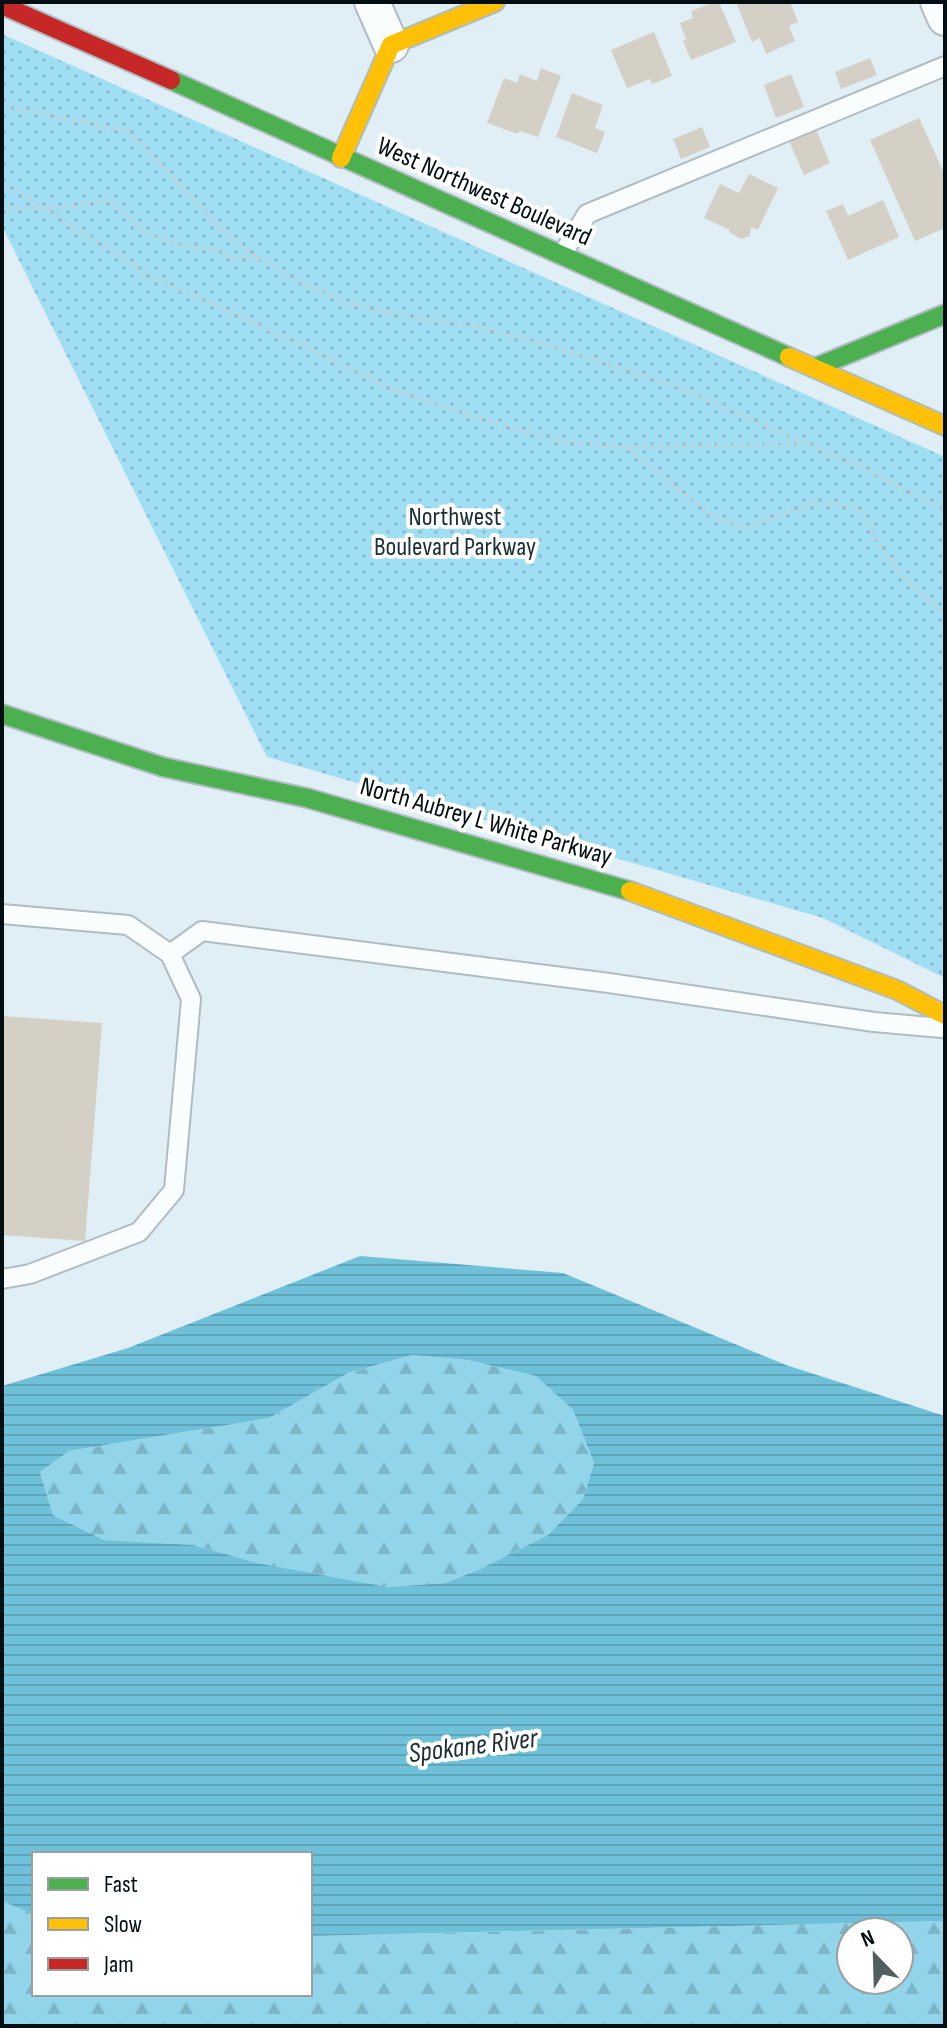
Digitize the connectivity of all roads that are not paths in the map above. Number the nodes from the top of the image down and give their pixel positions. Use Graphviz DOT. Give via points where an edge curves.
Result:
graph roads {
  1 [pos="372,2"];
  2 [pos="495,2"];
  3 [pos="938,2"];
  4 [pos="2,5"];
  5 [pos="945,18"];
  6 [pos="391,45"];
  7 [pos="945,66"];
  8 [pos="341,158"];
  9 [pos="562,255"];
  10 [pos="945,314"];
  11 [pos="814,368"];
  12 [pos="945,426"];
  13 [pos="2,714"];
  14 [pos="2,914"];
  15 [pos="170,954"];
  16 [pos="945,1015"];
  17 [pos="945,1028"];
  18 [pos="2,1279"];
  1 -- 6 [label="street"];
  2 -- 6 [label="street"];
  3 -- 5 [label="street"];
  4 -- 8 [label="street, West Northwest Boulevard"];
  6 -- 8 [label="street"];
  7 -- 9 [label="lane" via="587,214"];
  8 -- 9 [label="street, West Northwest Boulevard"];
  9 -- 11 [label="street, West Northwest Boulevard"];
  10 -- 11 [label="street"];
  11 -- 12 [label="street, West Northwest Boulevard"];
  13 -- 16 [label="street, North Aubrey L White Parkway" via="163,767 307,798 609,883 897,990"];
  14 -- 15 [label="lane" via="128,925"];
  15 -- 17 [label="lane" via="202,931"];
  15 -- 18 [label="lane" via="191,999 174,1190 139,1232 30,1274"];
}
